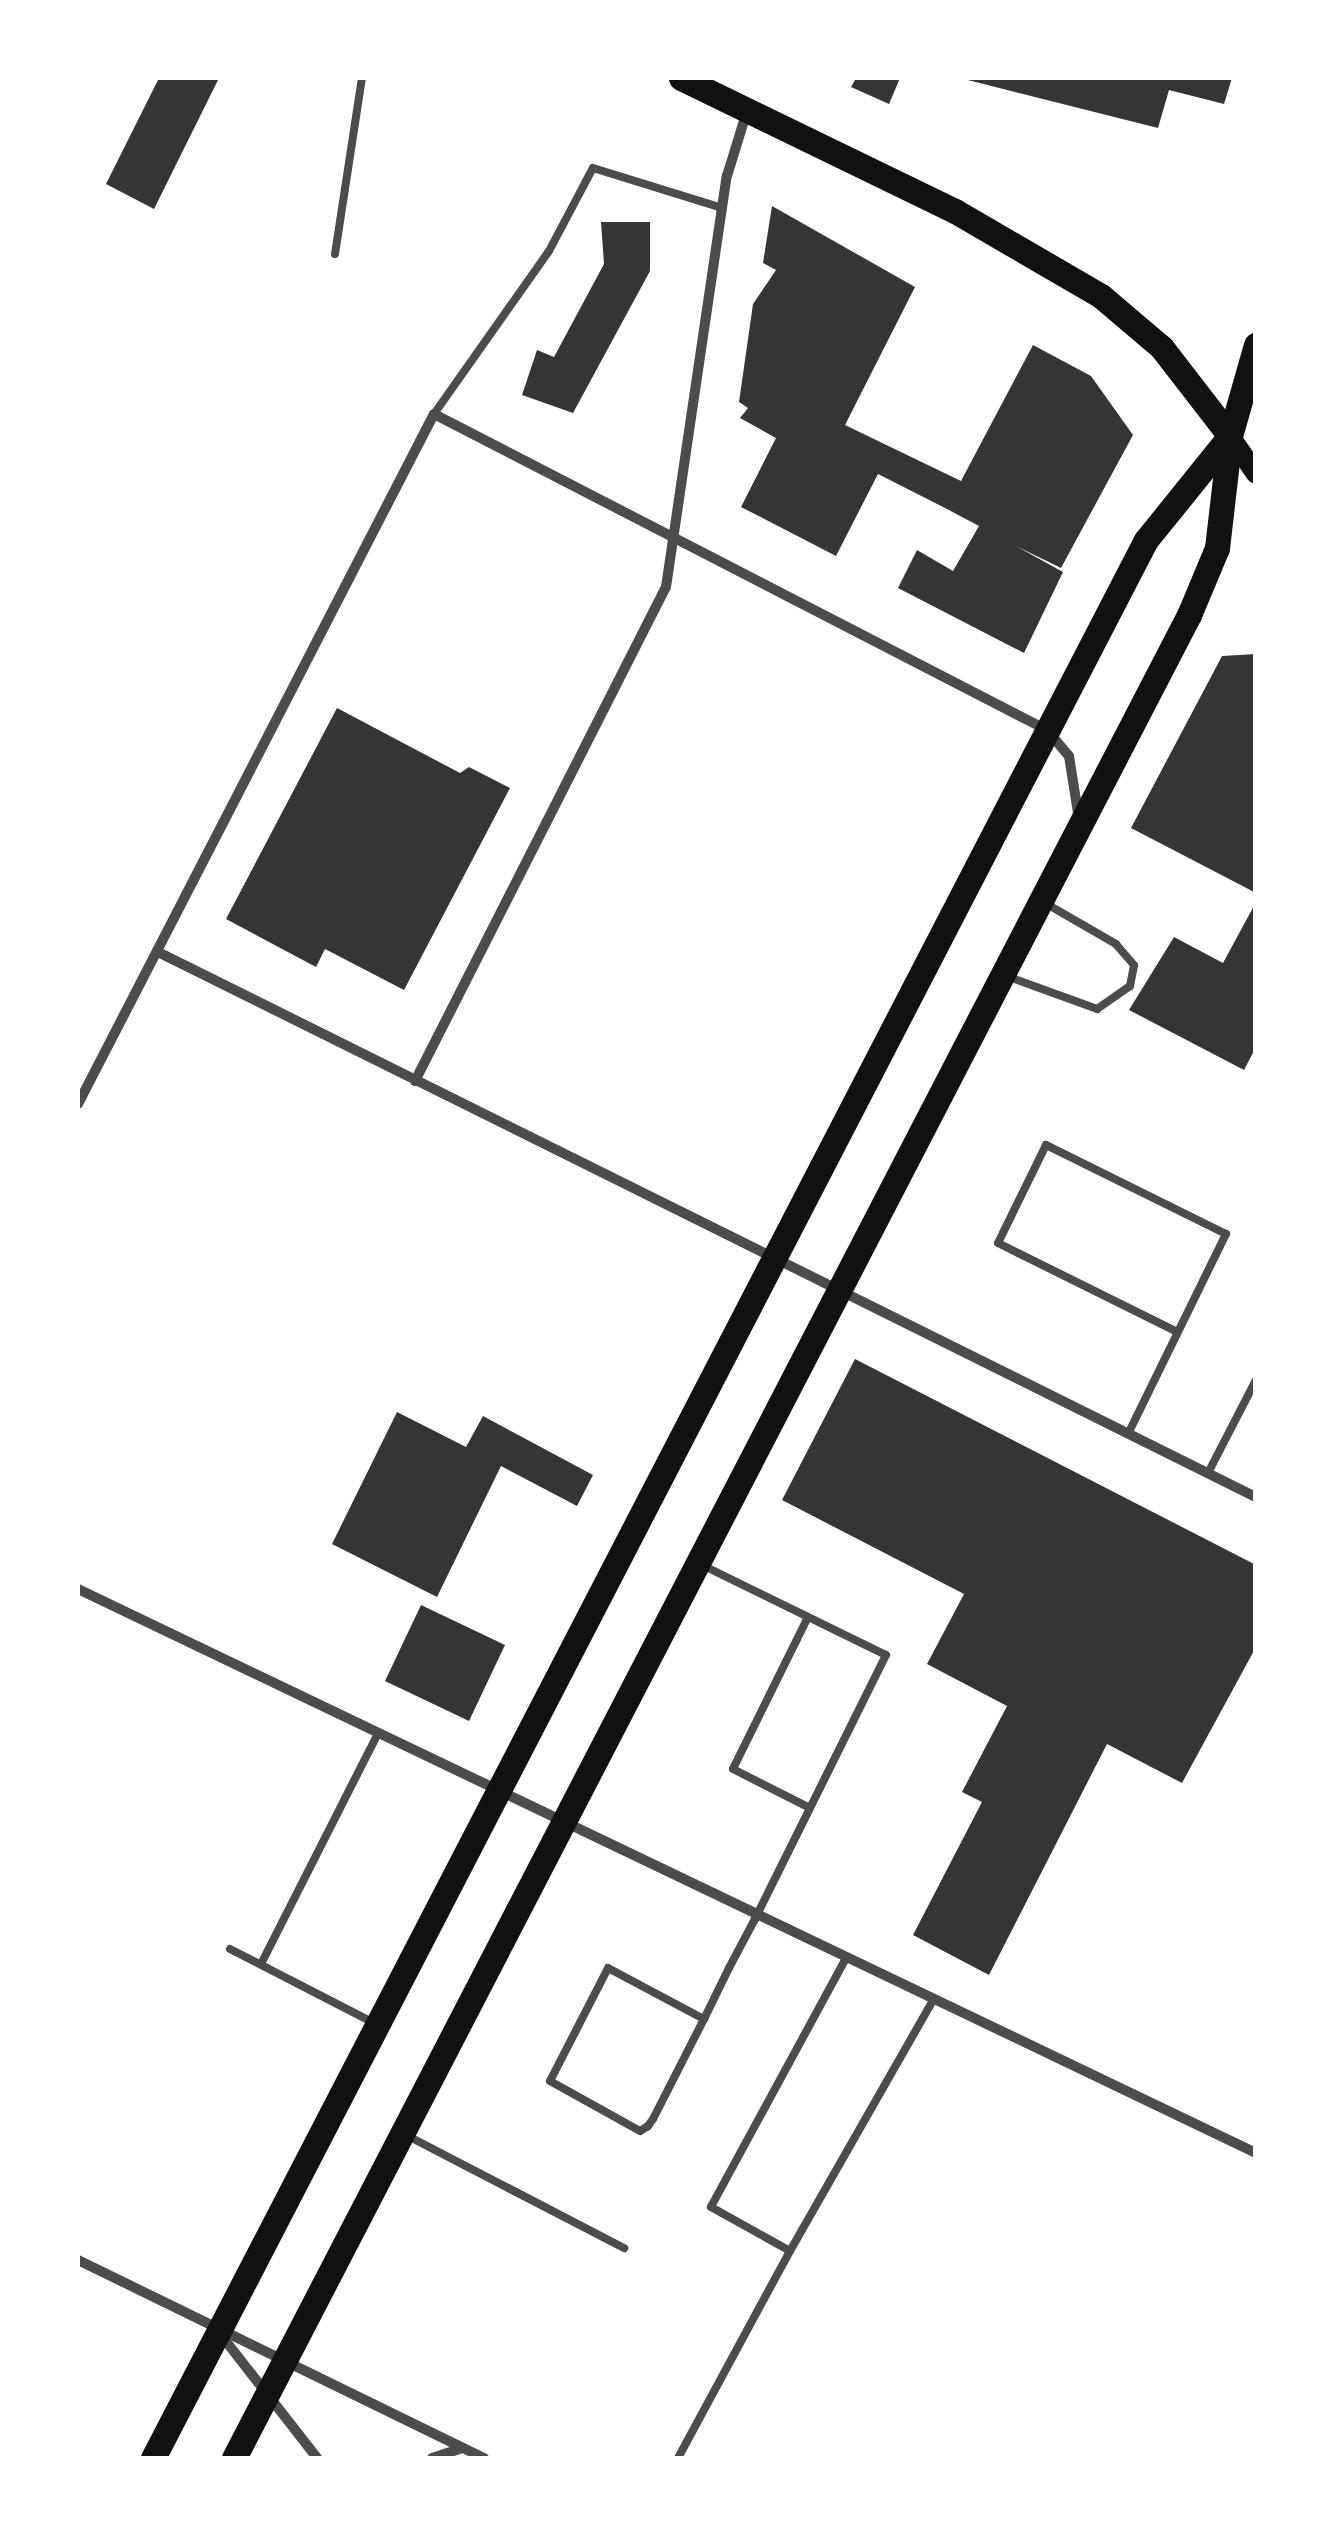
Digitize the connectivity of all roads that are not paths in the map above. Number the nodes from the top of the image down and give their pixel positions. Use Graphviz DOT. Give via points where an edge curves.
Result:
graph roads {
  1 [pos="362,78"];
  2 [pos="682,78"];
  3 [pos="748,110"];
  4 [pos="722,208"];
  5 [pos="335,254"];
  6 [pos="1256,344"];
  7 [pos="434,414"];
  8 [pos="1230,436"];
  9 [pos="1256,474"];
  10 [pos="678,538"];
  11 [pos="1047,730"];
  12 [pos="1073,839"];
  13 [pos="1041,900"];
  14 [pos="162,954"];
  15 [pos="1002,974"];
  16 [pos="414,1082"];
  17 [pos="78,1104"];
  18 [pos="770,1261"];
  19 [pos="836,1293"];
  20 [pos="1178,1332"];
  21 [pos="1256,1380"];
  22 [pos="1128,1434"];
  23 [pos="1208,1474"];
  24 [pos="1256,1497"];
  25 [pos="697,1563"];
  26 [pos="78,1589"];
  27 [pos="808,1616"];
  28 [pos="376,1737"];
  29 [pos="495,1796"];
  30 [pos="810,1808"];
  31 [pos="560,1828"];
  32 [pos="755,1919"];
  33 [pos="230,1949"];
  34 [pos="844,1960"];
  35 [pos="260,1964"];
  36 [pos="932,2002"];
  37 [pos="704,2019"];
  38 [pos="376,2024"];
  39 [pos="402,2133"];
  40 [pos="1256,2153"];
  41 [pos="624,2248"];
  42 [pos="790,2251"];
  43 [pos="78,2260"];
  44 [pos="217,2330"];
  45 [pos="284,2362"];
  46 [pos="267,2396"];
  47 [pos="463,2448"];
  48 [pos="153,2458"];
  49 [pos="234,2458"];
  50 [pos="318,2458"];
  51 [pos="432,2458"];
  52 [pos="484,2458"];
  53 [pos="678,2458"];
  1 -- 5 [label="lane"];
  2 -- 3 [label="main road"];
  3 -- 4 [label="street"];
  3 -- 8 [label="main road" via="1008,239 1101,296 1162,348"];
  4 -- 7 [label="lane" via="593,168 550,251"];
  4 -- 10 [label="street"];
  6 -- 8 [label="main road"];
  7 -- 10 [label="street"];
  7 -- 14 [label="street"];
  8 -- 9 [label="main road"];
  8 -- 11 [label="main road" via="1162,513"];
  8 -- 12 [label="main road" via="1209,570"];
  10 -- 11 [label="street"];
  10 -- 16 [label="street" via="647,636"];
  11 -- 12 [label="street" via="1073,769"];
  11 -- 18 [label="main road"];
  12 -- 13 [label="main road"];
  13 -- 15 [label="main road"];
  13 -- 15 [label="lane" via="1116,944 1134,966 1130,986 1096,1010"];
  14 -- 16 [label="street"];
  14 -- 17 [label="street"];
  15 -- 19 [label="main road"];
  16 -- 18 [label="street"];
  18 -- 19 [label="street"];
  18 -- 29 [label="main road"];
  19 -- 22 [label="street"];
  19 -- 25 [label="main road"];
  20 -- 20 [label="lane" via="1226,1234 1046,1145 998,1243"];
  20 -- 22 [label="lane"];
  21 -- 23 [label="lane"];
  22 -- 23 [label="street"];
  23 -- 24 [label="street"];
  25 -- 27 [label="lane"];
  25 -- 31 [label="main road"];
  26 -- 28 [label="street"];
  27 -- 30 [label="lane" via="733,1769"];
  27 -- 30 [label="lane" via="886,1655"];
  28 -- 29 [label="street"];
  28 -- 35 [label="lane"];
  29 -- 31 [label="street"];
  29 -- 38 [label="main road"];
  30 -- 32 [label="lane"];
  31 -- 32 [label="street"];
  31 -- 39 [label="main road"];
  32 -- 34 [label="street"];
  32 -- 37 [label="lane"];
  33 -- 35 [label="lane"];
  34 -- 36 [label="street"];
  34 -- 42 [label="lane" via="711,2207"];
  35 -- 38 [label="lane"];
  36 -- 40 [label="street"];
  36 -- 42 [label="lane"];
  37 -- 37 [label="lane" via="640,2131 550,2081 599,1972"];
  38 -- 44 [label="main road"];
  39 -- 41 [label="lane"];
  39 -- 45 [label="main road"];
  42 -- 53 [label="lane"];
  43 -- 44 [label="street"];
  44 -- 45 [label="street"];
  44 -- 46 [label="street"];
  44 -- 48 [label="main road"];
  45 -- 46 [label="main road"];
  45 -- 47 [label="street"];
  46 -- 49 [label="main road"];
  46 -- 50 [label="street"];
  47 -- 51 [label="street"];
  47 -- 52 [label="street"];
}
